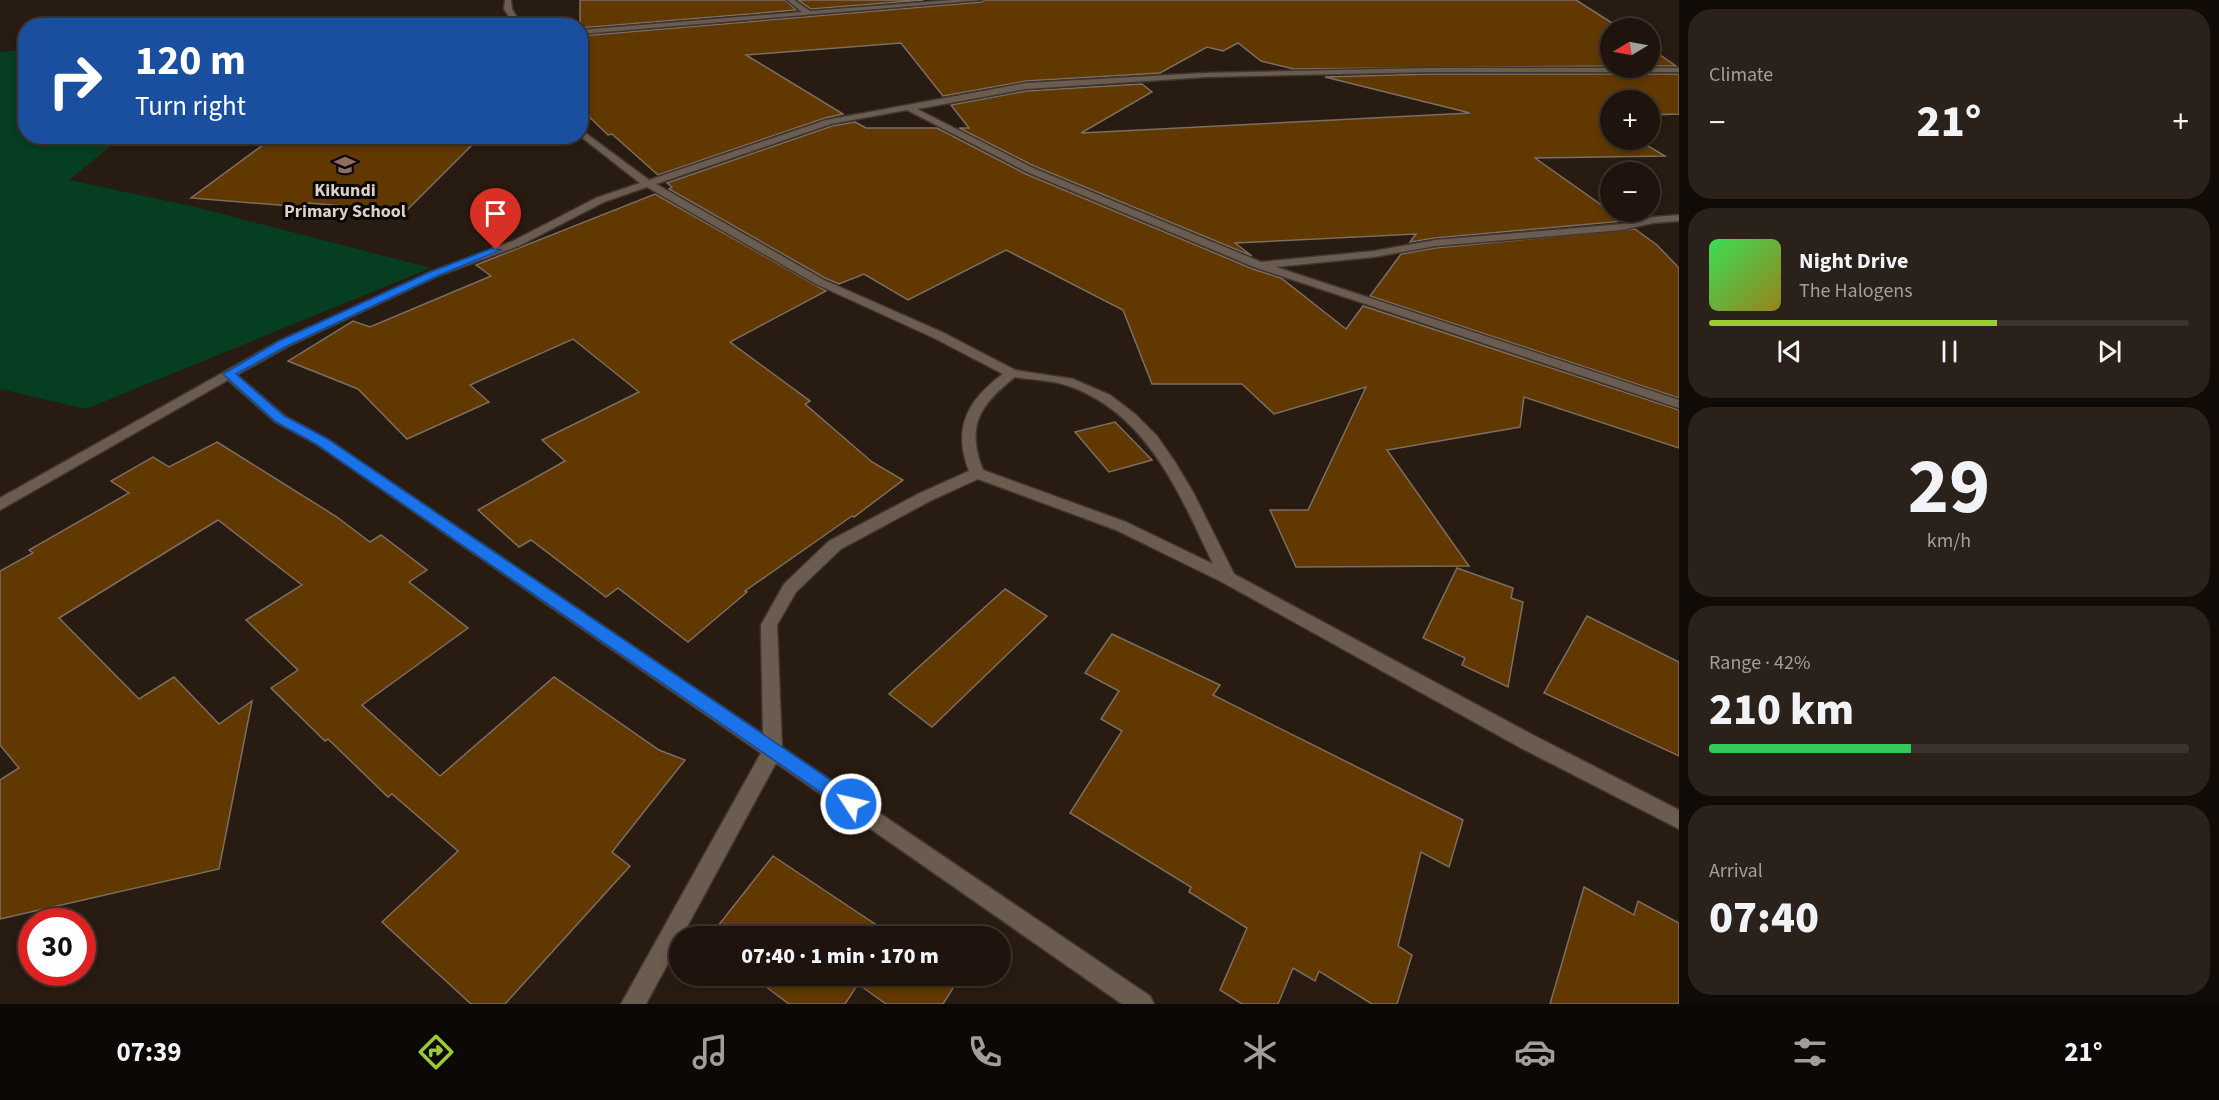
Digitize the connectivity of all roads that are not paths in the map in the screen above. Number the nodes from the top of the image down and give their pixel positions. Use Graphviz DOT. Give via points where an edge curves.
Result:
graph roads {
  1 [pos="508,0"];
  2 [pos="790,0"];
  3 [pos="979,0"];
  4 [pos="809,14"];
  5 [pos="514,18"];
  6 [pos="588,31"];
  7 [pos="1679,70"];
  8 [pos="909,108"];
  9 [pos="588,138"];
  10 [pos="646,183"];
  11 [pos="1679,218"];
  12 [pos="1258,266"];
  13 [pos="1012,373"];
  14 [pos="229,374"];
  15 [pos="1679,404"];
  16 [pos="977,473"];
  17 [pos="0,505"];
  18 [pos="1228,578"];
  19 [pos="773,750"];
  20 [pos="1679,820"];
  21 [pos="633,1004"];
  22 [pos="1142,1004"];
  1 -- 5 [label="street"];
  2 -- 4 [label="street"];
  3 -- 4 [label="street"];
  4 -- 6 [label="street"];
  7 -- 8 [label="street" via="1206,75 1026,86"];
  8 -- 10 [label="street" via="829,122"];
  8 -- 12 [label="street" via="1030,170"];
  9 -- 10 [label="street"];
  10 -- 13 [label="street" via="820,282"];
  10 -- 14 [label="street" via="600,200 517,243 434,274 283,344"];
  11 -- 12 [label="street"];
  12 -- 15 [label="street"];
  13 -- 16 [label="street" via="986,394 974,412 969,451"];
  13 -- 18 [label="street" via="1049,378 1094,392 1147,432 1179,478"];
  14 -- 17 [label="street"];
  14 -- 19 [label="street" via="280,419 321,441"];
  16 -- 18 [label="street" via="1121,526"];
  16 -- 19 [label="street" via="835,545 790,588 769,625"];
  18 -- 20 [label="street"];
  19 -- 21 [label="street"];
  19 -- 22 [label="street"];
}
